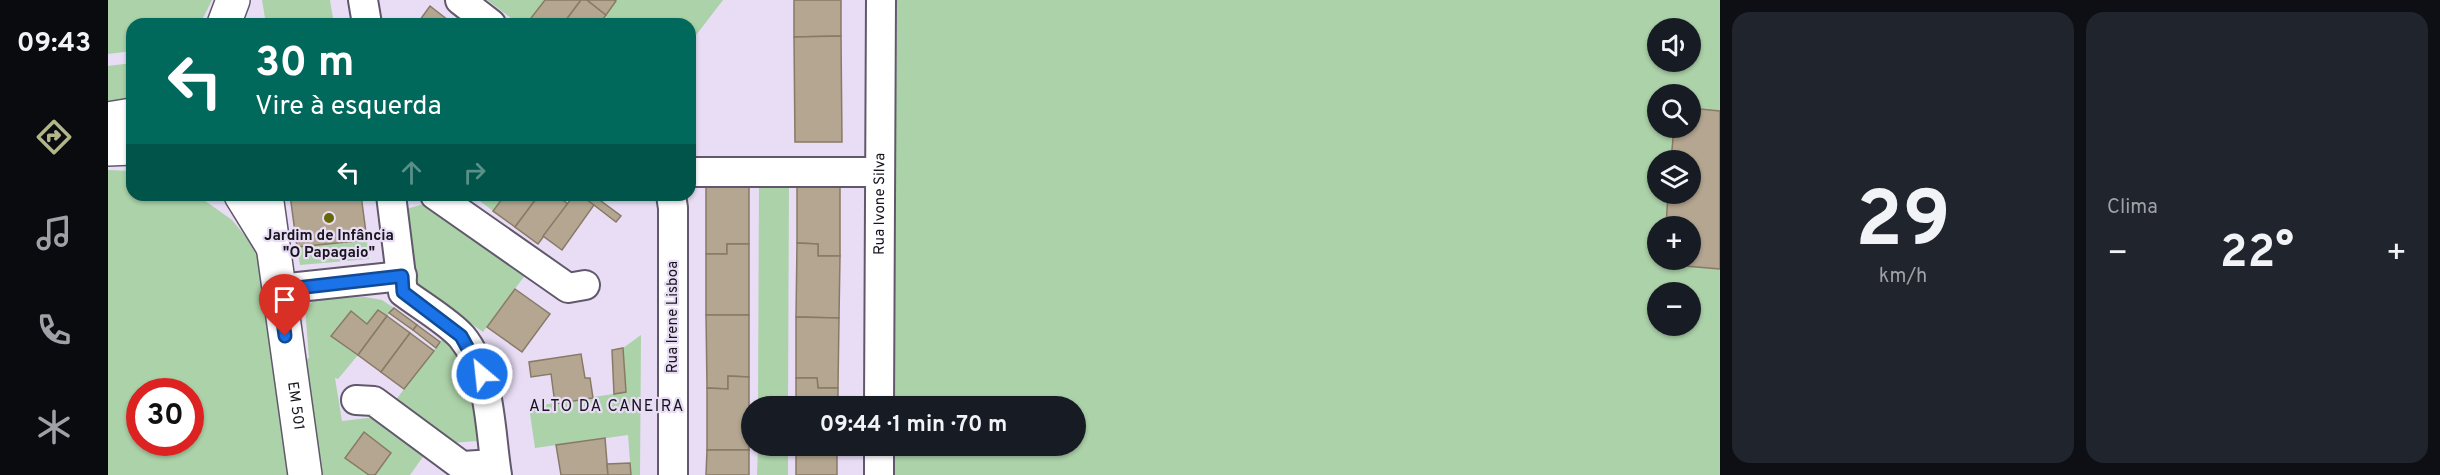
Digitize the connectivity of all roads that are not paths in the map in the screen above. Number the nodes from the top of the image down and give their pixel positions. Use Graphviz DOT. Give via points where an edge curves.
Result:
graph roads {
  1 [pos="233,0"];
  2 [pos="240,0"];
  3 [pos="363,0"];
  4 [pos="460,0"];
  5 [pos="881,0"];
  6 [pos="226,18"];
  7 [pos="242,18"];
  8 [pos="366,18"];
  9 [pos="483,18"];
  10 [pos="126,148"];
  11 [pos="108,149"];
  12 [pos="696,172"];
  13 [pos="879,172"];
  14 [pos="245,201"];
  15 [pos="267,201"];
  16 [pos="392,201"];
  17 [pos="444,201"];
  18 [pos="672,201"];
  19 [pos="273,247"];
  20 [pos="402,276"];
  21 [pos="585,285"];
  22 [pos="279,290"];
  23 [pos="879,396"];
  24 [pos="356,400"];
  25 [pos="879,456"];
  26 [pos="496,470"];
  27 [pos="304,475"];
  28 [pos="673,475"];
  29 [pos="879,475"];
  1 -- 6 [label="main road"];
  2 -- 7 [label="main road"];
  3 -- 8 [label="street"];
  4 -- 9 [label="street"];
  5 -- 13 [label="street, Rua Ivone Silva"];
  10 -- 11 [label="main road"];
  12 -- 13 [label="street"];
  13 -- 23 [label="street, Rua Ivone Silva"];
  14 -- 19 [label="main road"];
  15 -- 19 [label="main road, EM 501 / EM 501"];
  16 -- 20 [label="street"];
  17 -- 21 [label="street" via="568,288"];
  18 -- 28 [label="street, Rua Irene Lisboa"];
  19 -- 22 [label="main road, EM 501 / EM 501"];
  20 -- 22 [label="street"];
  20 -- 26 [label="street" via="403,292 461,336 472,352 482,374"];
  22 -- 27 [label="main road, EM 501 / EM 501"];
  24 -- 26 [label="street" via="374,401 462,466"];
  25 -- 29 [label="street"];
}
